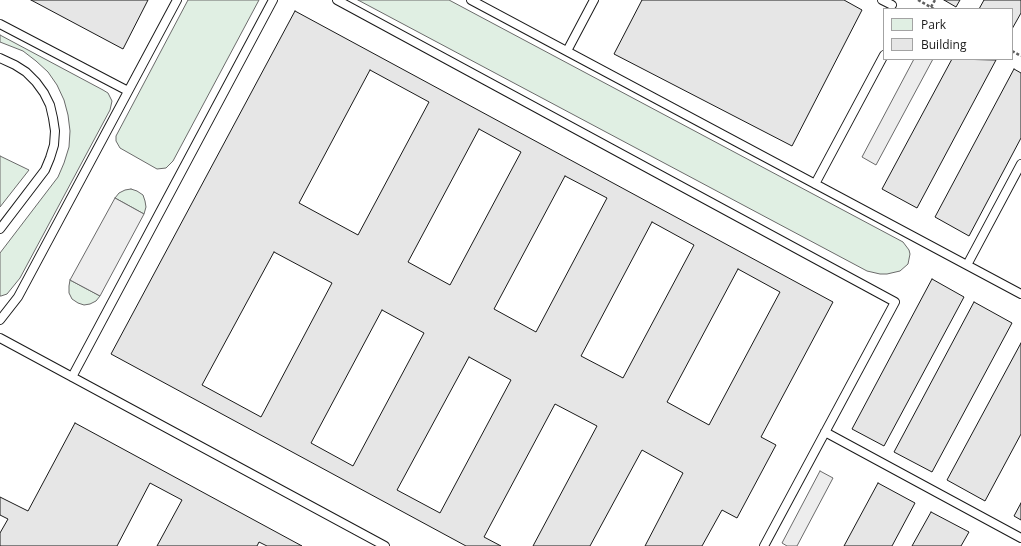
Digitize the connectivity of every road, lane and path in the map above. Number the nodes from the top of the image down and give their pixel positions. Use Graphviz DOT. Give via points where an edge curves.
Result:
graph roads {
  1 [pos="177,0"];
  2 [pos="273,0"];
  3 [pos="337,0"];
  4 [pos="471,0"];
  5 [pos="594,0"];
  6 [pos="882,0"];
  7 [pos="918,0"];
  8 [pos="935,0"];
  9 [pos="892,5"];
  10 [pos="931,7"];
  11 [pos="0,24"];
  12 [pos="566,51"];
  13 [pos="883,57"];
  14 [pos="0,58"];
  15 [pos="128,91"];
  16 [pos="1021,164"];
  17 [pos="816,184"];
  18 [pos="0,229"];
  19 [pos="967,265"];
  20 [pos="1021,294"];
  21 [pos="0,320"];
  22 [pos="0,338"];
  23 [pos="72,377"];
  24 [pos="825,432"];
  25 [pos="1021,538"];
  26 [pos="385,546"];
  27 [pos="764,546"];
  1 -- 15 [label="lane"];
  2 -- 23 [label="lane"];
  3 -- 24 [label="lane" via="895,302"];
  4 -- 12 [label="lane"];
  5 -- 12 [label="lane"];
  6 -- 9 [label="lane"];
  7 -- 10 [label="path"];
  8 -- 10 [label="path"];
  11 -- 15 [label="lane"];
  12 -- 17 [label="lane"];
  13 -- 17 [label="lane"];
  14 -- 18 [label="lane" via="26,72 36,82 50,105 54,131 54,145 44,170"];
  15 -- 21 [label="lane" via="18,296"];
  16 -- 19 [label="lane"];
  17 -- 19 [label="lane"];
  19 -- 20 [label="lane"];
  22 -- 23 [label="lane"];
  23 -- 26 [label="lane"];
  24 -- 25 [label="lane"];
  24 -- 27 [label="lane"];
}
